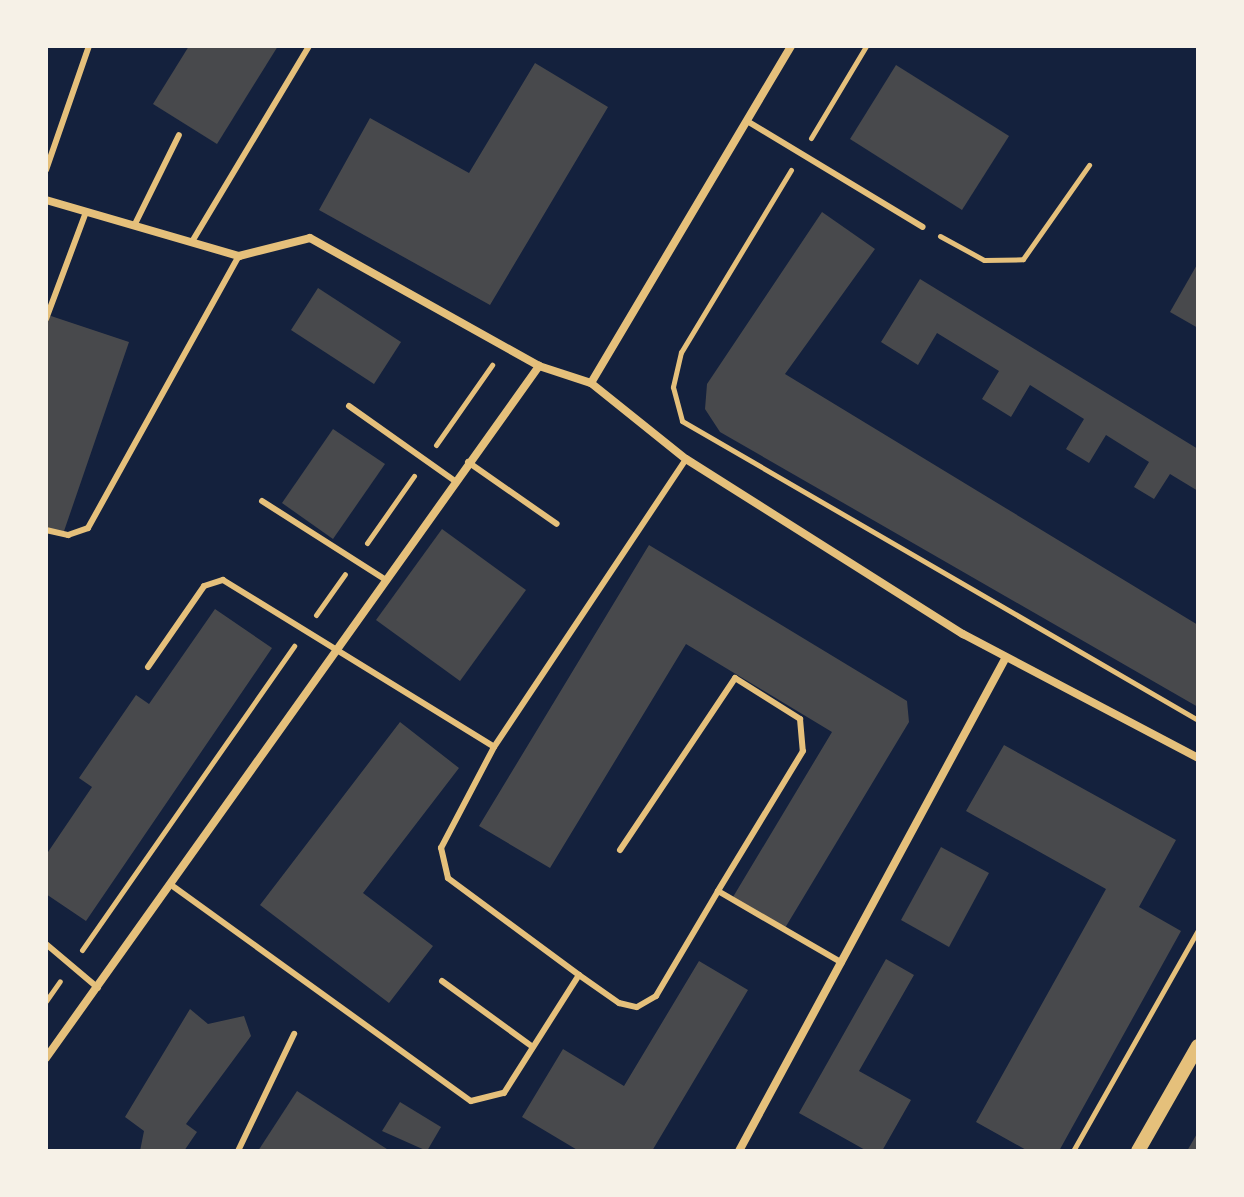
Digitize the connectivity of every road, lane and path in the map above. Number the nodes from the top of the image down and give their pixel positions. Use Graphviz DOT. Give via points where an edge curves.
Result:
graph roads {
  1 [pos="89,46"];
  2 [pos="309,46"];
  3 [pos="791,46"];
  4 [pos="866,46"];
  5 [pos="747,121"];
  6 [pos="179,135"];
  7 [pos="802,154"];
  8 [pos="1089,165"];
  9 [pos="46,170"];
  10 [pos="46,200"];
  11 [pos="86,212"];
  12 [pos="135,224"];
  13 [pos="923,227"];
  14 [pos="193,240"];
  15 [pos="239,256"];
  16 [pos="46,319"];
  17 [pos="506,345"];
  18 [pos="539,366"];
  19 [pos="591,383"];
  20 [pos="349,406"];
  21 [pos="686,459"];
  22 [pos="426,460"];
  23 [pos="468,462"];
  24 [pos="455,481"];
  25 [pos="262,501"];
  26 [pos="557,524"];
  27 [pos="46,530"];
  28 [pos="355,560"];
  29 [pos="386,580"];
  30 [pos="307,628"];
  31 [pos="339,648"];
  32 [pos="1005,659"];
  33 [pos="148,667"];
  34 [pos="1198,720"];
  35 [pos="494,747"];
  36 [pos="1198,758"];
  37 [pos="620,850"];
  38 [pos="174,887"];
  39 [pos="718,891"];
  40 [pos="1198,930"];
  41 [pos="46,944"];
  42 [pos="842,963"];
  43 [pos="70,967"];
  44 [pos="579,975"];
  45 [pos="442,981"];
  46 [pos="98,988"];
  47 [pos="46,1001"];
  48 [pos="294,1034"];
  49 [pos="1198,1046"];
  50 [pos="533,1047"];
  51 [pos="46,1058"];
  52 [pos="238,1151"];
  53 [pos="739,1151"];
  54 [pos="1073,1151"];
  55 [pos="1138,1151"];
  1 -- 9 [label="lane"];
  2 -- 14 [label="lane"];
  3 -- 5 [label="street"];
  4 -- 7 [label="path"];
  5 -- 7 [label="lane"];
  5 -- 19 [label="street"];
  6 -- 12 [label="lane"];
  7 -- 13 [label="lane"];
  7 -- 34 [label="path" via="681,352 673,387 682,421"];
  8 -- 13 [label="path" via="1023,259 984,260"];
  10 -- 11 [label="street"];
  11 -- 12 [label="street"];
  11 -- 16 [label="lane"];
  12 -- 14 [label="street"];
  14 -- 15 [label="street"];
  15 -- 17 [label="street" via="310,238"];
  15 -- 27 [label="lane" via="88,528 68,535"];
  17 -- 18 [label="street"];
  17 -- 22 [label="path"];
  18 -- 19 [label="street"];
  18 -- 23 [label="street"];
  19 -- 21 [label="street"];
  20 -- 22 [label="lane"];
  21 -- 32 [label="street"];
  21 -- 35 [label="lane"];
  22 -- 24 [label="lane"];
  22 -- 28 [label="path"];
  23 -- 24 [label="street"];
  23 -- 26 [label="lane"];
  24 -- 29 [label="street"];
  25 -- 28 [label="lane"];
  28 -- 29 [label="lane"];
  28 -- 30 [label="path"];
  29 -- 31 [label="street"];
  30 -- 31 [label="lane"];
  30 -- 33 [label="lane" via="223,580 204,586"];
  30 -- 43 [label="path"];
  31 -- 35 [label="lane"];
  31 -- 38 [label="street"];
  32 -- 36 [label="street"];
  32 -- 42 [label="street"];
  35 -- 44 [label="lane" via="441,848 448,878"];
  37 -- 39 [label="lane" via="735,678 800,719 803,751"];
  38 -- 46 [label="street"];
  38 -- 50 [label="lane" via="471,1101 504,1093"];
  39 -- 42 [label="lane"];
  39 -- 44 [label="lane" via="656,996 637,1007 619,1003"];
  40 -- 54 [label="path"];
  41 -- 43 [label="lane"];
  42 -- 53 [label="street"];
  43 -- 46 [label="lane"];
  43 -- 47 [label="path"];
  44 -- 50 [label="lane"];
  45 -- 50 [label="lane"];
  46 -- 51 [label="street"];
  48 -- 52 [label="lane"];
  49 -- 55 [label="street"];
}
